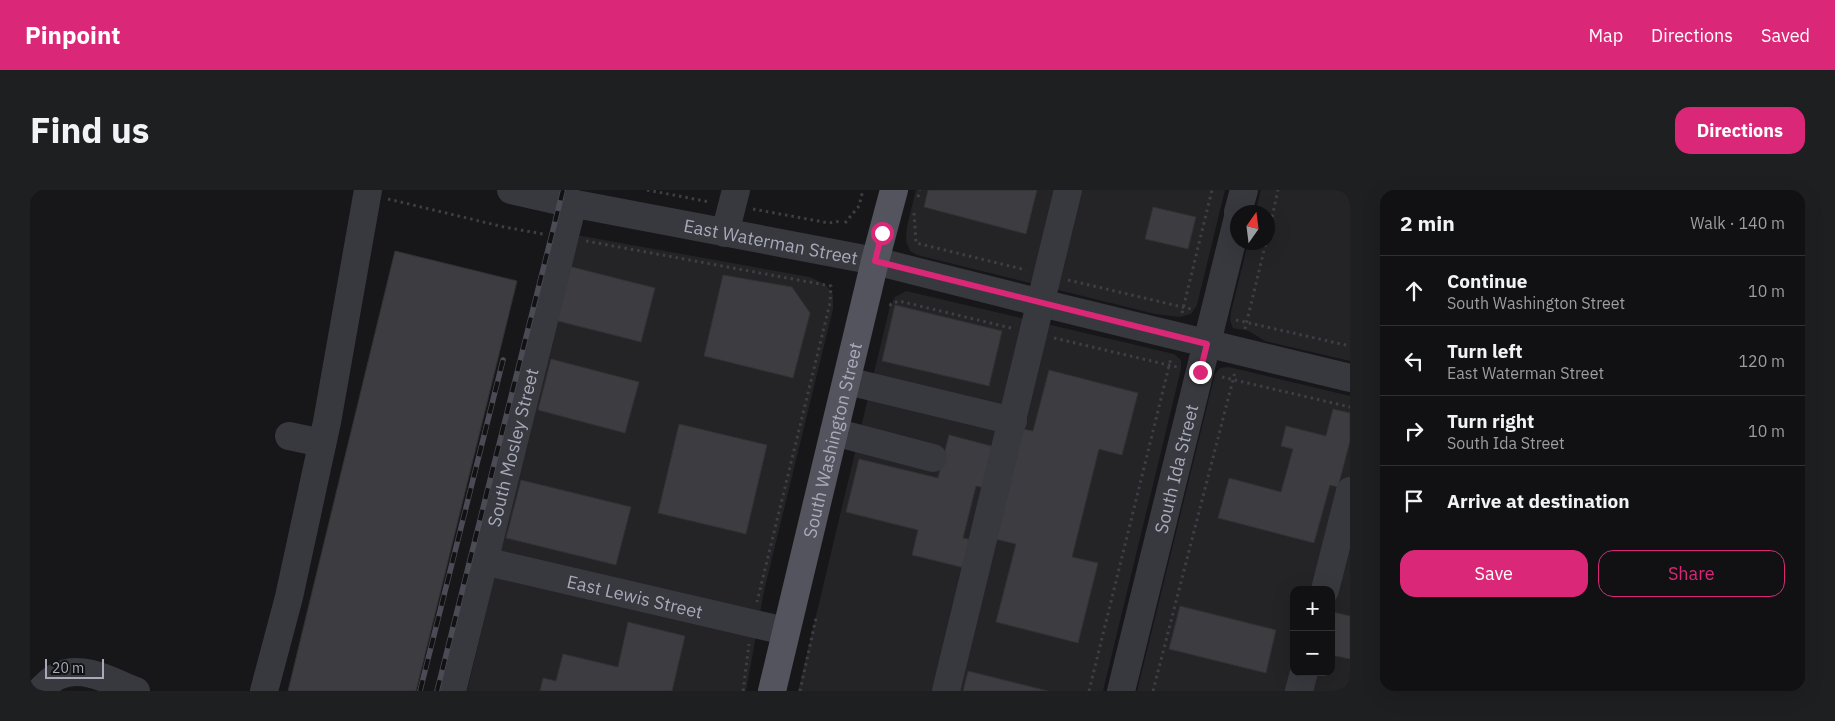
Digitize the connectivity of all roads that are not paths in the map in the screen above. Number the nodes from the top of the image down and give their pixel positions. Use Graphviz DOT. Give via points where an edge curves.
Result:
graph roads {
  1 [pos="511,190"];
  2 [pos="736,190"];
  3 [pos="1068,190"];
  4 [pos="1244,190"];
  5 [pos="368,192"];
  6 [pos="906,194"];
  7 [pos="573,203"];
  8 [pos="1240,205"];
  9 [pos="725,233"];
  10 [pos="1230,249"];
  11 [pos="875,261"];
  12 [pos="1041,303"];
  13 [pos="1207,344"];
  14 [pos="1350,378"];
  15 [pos="847,381"];
  16 [pos="1012,421"];
  17 [pos="834,432"];
  18 [pos="289,436"];
  19 [pos="322,443"];
  20 [pos="934,458"];
  21 [pos="1350,491"];
  22 [pos="484,561"];
  23 [pos="1326,586"];
  24 [pos="786,631"];
  25 [pos="1303,676"];
  26 [pos="40,691"];
  27 [pos="136,691"];
  28 [pos="264,691"];
  29 [pos="452,691"];
  30 [pos="772,691"];
  31 [pos="946,691"];
  32 [pos="1121,691"];
  33 [pos="1299,691"];
  1 -- 7 [label="street, East Waterman Street"];
  2 -- 9 [label="street"];
  3 -- 12 [label="street"];
  4 -- 8 [label="street"];
  5 -- 19 [label="street"];
  6 -- 11 [label="main road, South Washington Street"];
  7 -- 9 [label="street, East Waterman Street"];
  7 -- 22 [label="street, South Mosley Street"];
  9 -- 11 [label="street, East Waterman Street"];
  10 -- 13 [label="street, South Ida Street"];
  11 -- 12 [label="street, East Waterman Street"];
  11 -- 15 [label="main road, South Washington Street"];
  12 -- 13 [label="street, East Waterman Street"];
  12 -- 16 [label="street"];
  13 -- 14 [label="street, East Waterman Street"];
  13 -- 32 [label="street, South Ida Street"];
  15 -- 16 [label="street"];
  15 -- 17 [label="main road, South Washington Street"];
  16 -- 31 [label="street"];
  17 -- 20 [label="street"];
  17 -- 24 [label="main road, South Washington Street"];
  18 -- 19 [label="street"];
  19 -- 28 [label="street" via="289,597"];
  21 -- 23 [label="street"];
  22 -- 24 [label="street, East Lewis Street"];
  22 -- 29 [label="street, South Mosley Street"];
  24 -- 30 [label="main road, South Washington Street"];
  25 -- 33 [label="street"];
  26 -- 27 [label="street" via="56,677 69,672 91,673"];
}
